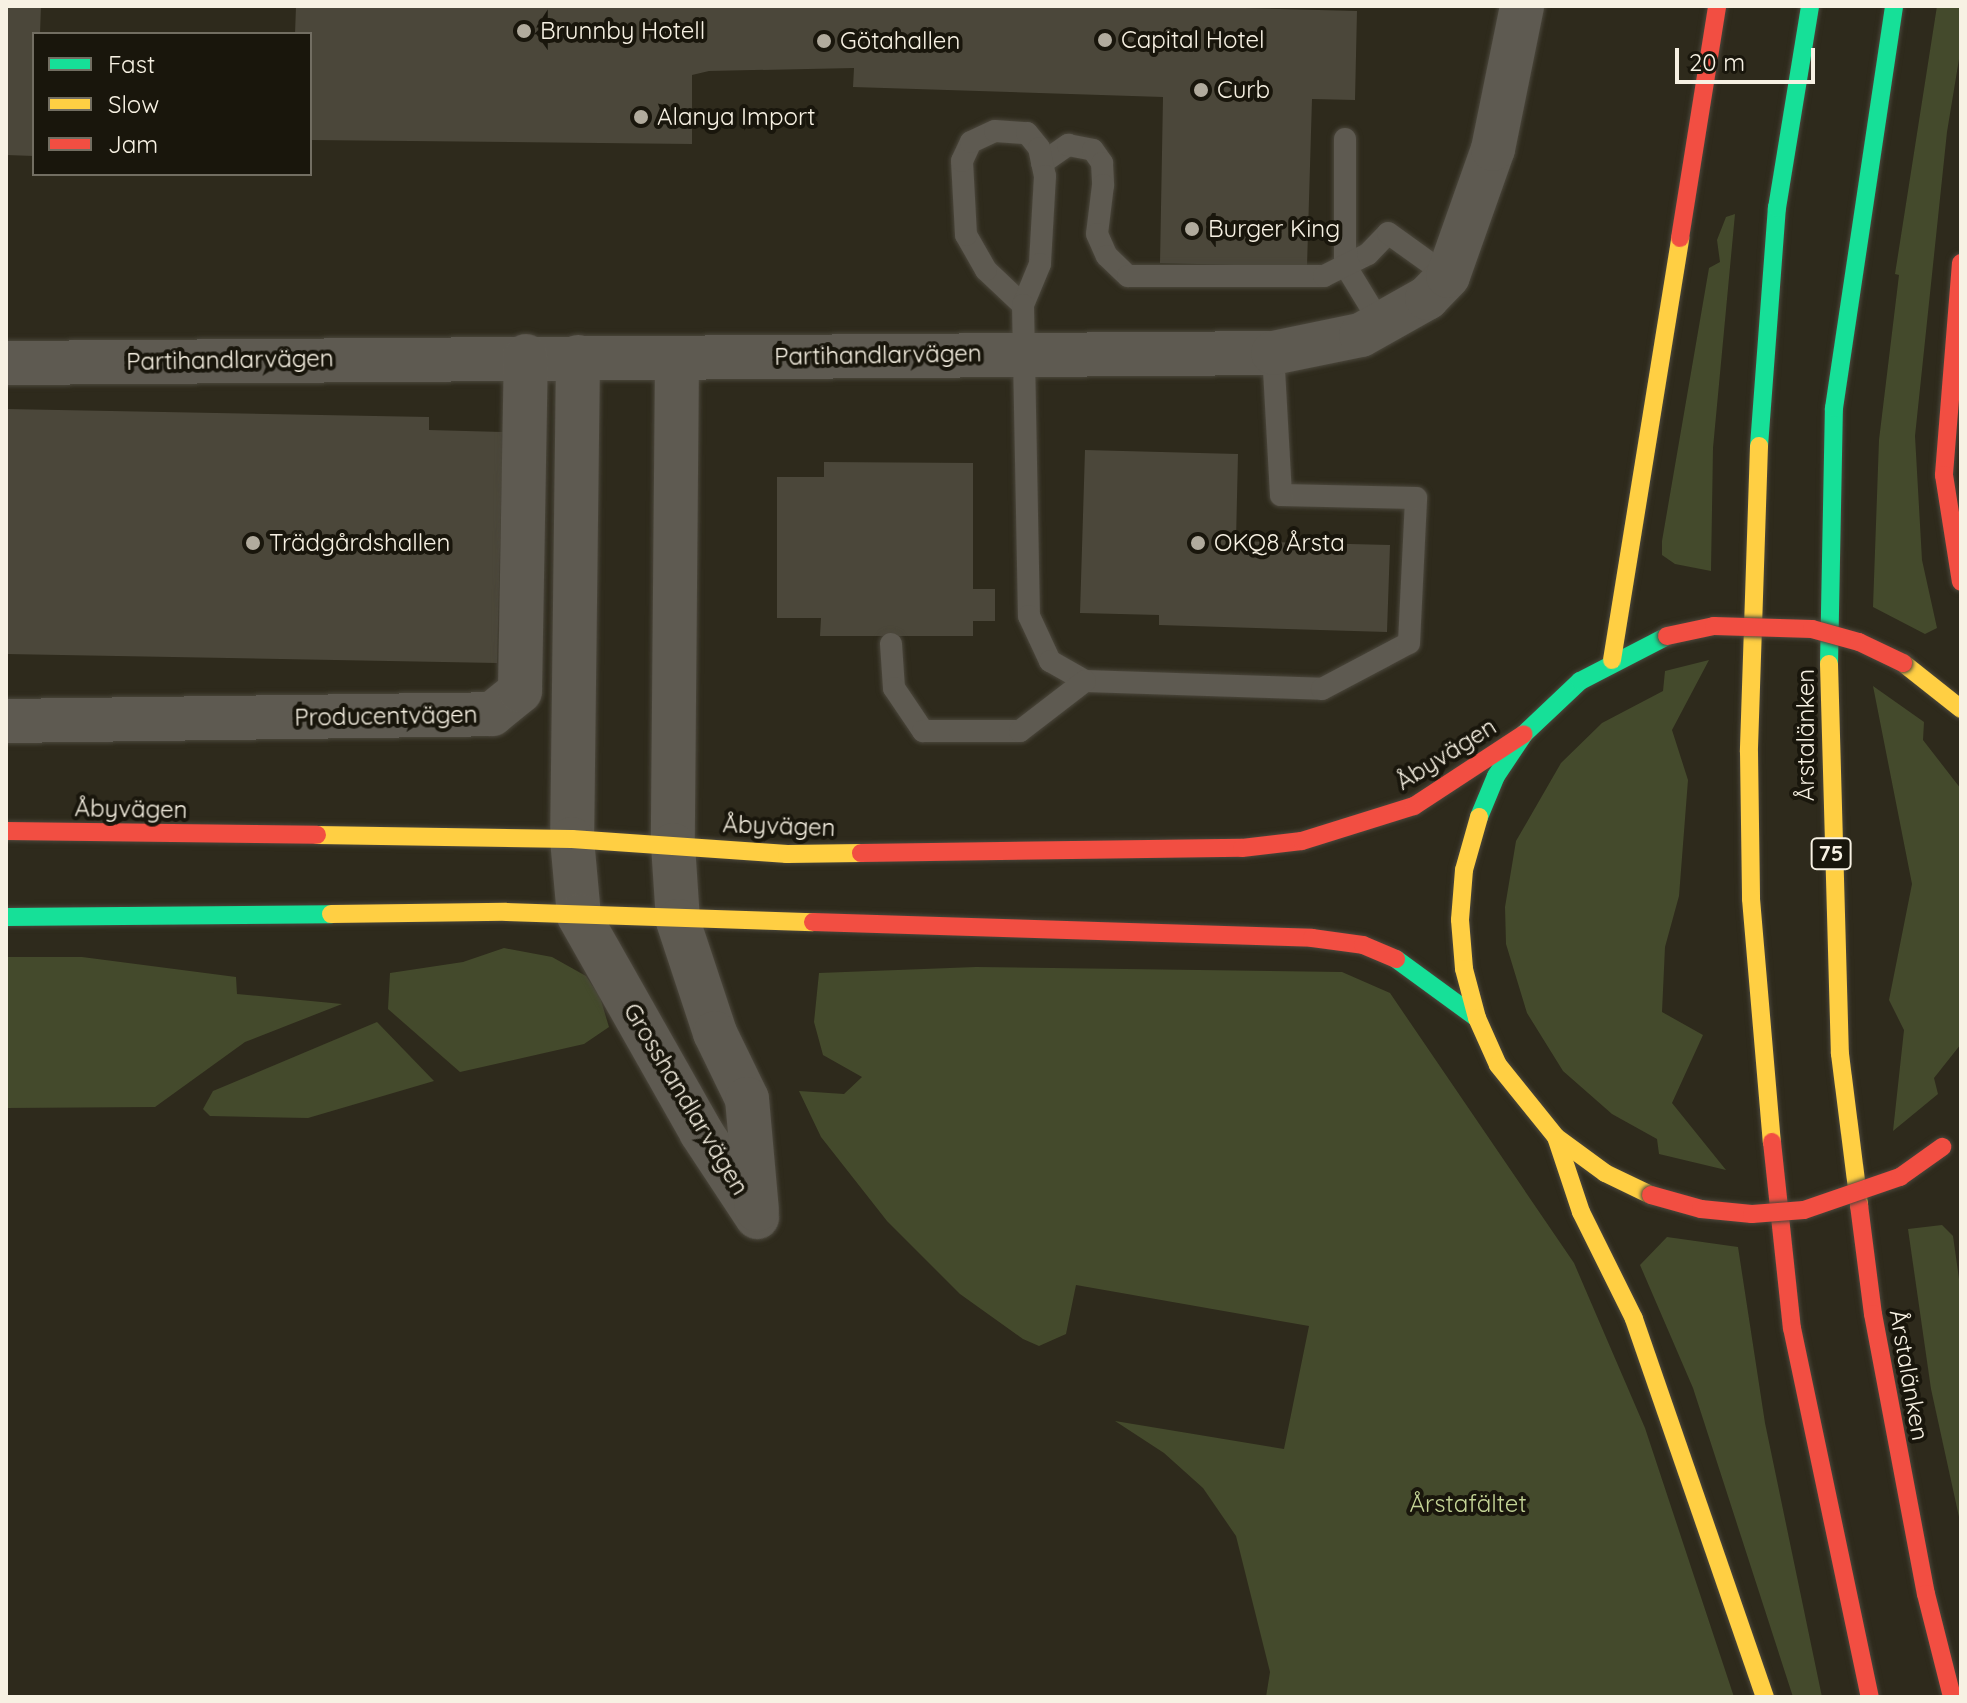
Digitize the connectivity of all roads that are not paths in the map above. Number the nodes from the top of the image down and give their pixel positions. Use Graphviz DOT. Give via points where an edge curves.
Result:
graph roads {
  1 [pos="1522,6"];
  2 [pos="1717,6"];
  3 [pos="1810,6"];
  4 [pos="1894,6"];
  5 [pos="1345,139"];
  6 [pos="1042,163"];
  7 [pos="1961,263"];
  8 [pos="1345,265"];
  9 [pos="1448,276"];
  10 [pos="1023,305"];
  11 [pos="1381,324"];
  12 [pos="1026,352"];
  13 [pos="1273,353"];
  14 [pos="526,356"];
  15 [pos="578,357"];
  16 [pos="677,359"];
  17 [pos="6,363"];
  18 [pos="1961,582"];
  19 [pos="891,644"];
  20 [pos="1612,660"];
  21 [pos="1085,681"];
  22 [pos="1961,709"];
  23 [pos="6,721"];
  24 [pos="1524,734"];
  25 [pos="6,831"];
  26 [pos="572,839"];
  27 [pos="673,845"];
  28 [pos="579,916"];
  29 [pos="6,917"];
  30 [pos="678,921"];
  31 [pos="1477,1018"];
  32 [pos="1961,1129"];
  33 [pos="1556,1137"];
  34 [pos="1765,1697"];
  35 [pos="1870,1697"];
  36 [pos="1952,1697"];
  1 -- 9 [label="street, Partihandlarvägen" via="1493,149"];
  2 -- 20 [label="main road"];
  3 -- 35 [label="main road" via="1777,208 1760,398 1749,752 1751,899 1761,1047 1792,1328"];
  4 -- 36 [label="main road, Årstalänken / 75" via="1834,408 1828,742 1832,897 1840,1054 1873,1314 1926,1594"];
  5 -- 8 [label="lane"];
  6 -- 8 [label="lane" via="1068,145 1093,150 1102,163 1097,234 1107,256 1128,276 1324,276"];
  6 -- 10 [label="lane" via="1040,264"];
  6 -- 10 [label="lane" via="1039,148 1027,133 995,131 971,142 962,161 966,235 986,270"];
  7 -- 18 [label="main road" via="1944,475"];
  8 -- 9 [label="lane" via="1368,254 1388,233"];
  8 -- 11 [label="lane"];
  9 -- 11 [label="street, Partihandlarvägen" via="1427,298"];
  10 -- 12 [label="lane"];
  11 -- 13 [label="street, Partihandlarvägen" via="1361,335"];
  12 -- 13 [label="street, Partihandlarvägen"];
  12 -- 16 [label="street, Partihandlarvägen"];
  12 -- 21 [label="lane" via="1029,616 1050,661"];
  13 -- 21 [label="lane" via="1281,495 1416,498 1409,643 1322,689"];
  14 -- 15 [label="street, Partihandlarvägen"];
  14 -- 17 [label="street, Partihandlarvägen"];
  14 -- 23 [label="street, Producentvägen" via="520,691 492,714"];
  15 -- 16 [label="street, Partihandlarvägen"];
  15 -- 26 [label="street, Grosshandlarvägen"];
  16 -- 27 [label="street, Grosshandlarvägen"];
  19 -- 21 [label="lane" via="894,688 923,731 1020,731"];
  20 -- 22 [label="main road, bridge" via="1667,636 1714,626 1800,627 1859,642 1903,663"];
  20 -- 24 [label="main road" via="1560,698"];
  24 -- 27 [label="main road, Åbyvägen" via="1414,806 1302,841 1242,848 787,854"];
  24 -- 31 [label="main road" via="1496,776 1464,870 1464,969"];
  25 -- 26 [label="main road, Åbyvägen"];
  26 -- 27 [label="main road, Åbyvägen"];
  26 -- 28 [label="street, Grosshandlarvägen"];
  27 -- 30 [label="street, Grosshandlarvägen"];
  28 -- 29 [label="main road"];
  28 -- 30 [label="main road"];
  28 -- 30 [label="street, Grosshandlarvägen" via="701,1132 757,1217 747,1099 715,1033"];
  30 -- 31 [label="main road" via="1312,938 1363,945 1395,958"];
  31 -- 33 [label="main road" via="1498,1065"];
  32 -- 33 [label="main road, bridge" via="1900,1177 1853,1197 1804,1210 1752,1214 1701,1209 1651,1195 1605,1173"];
  33 -- 34 [label="main road" via="1581,1212 1634,1319"];
}
